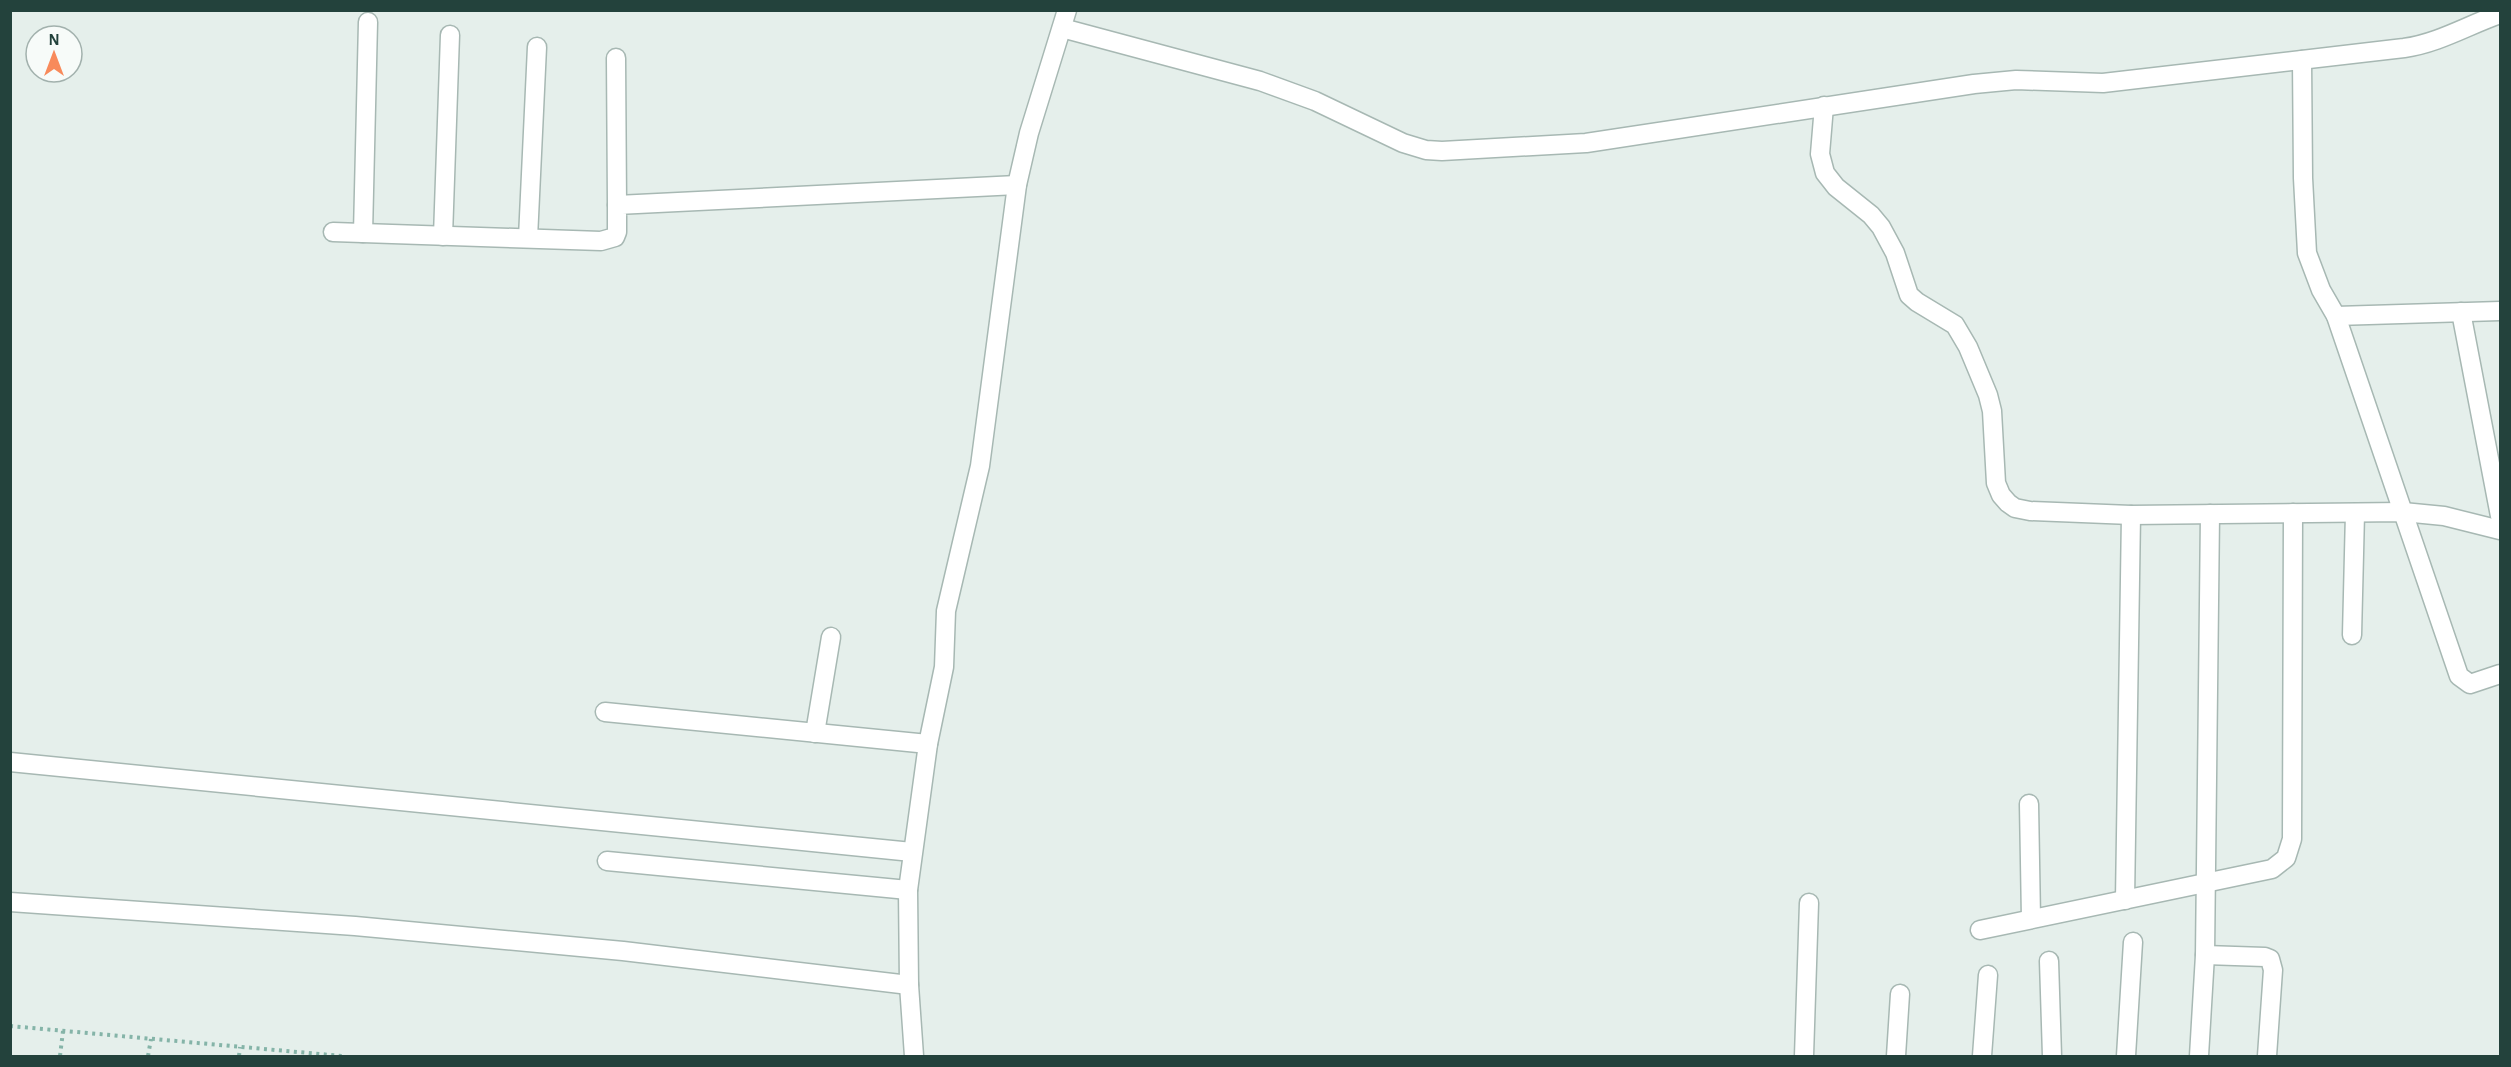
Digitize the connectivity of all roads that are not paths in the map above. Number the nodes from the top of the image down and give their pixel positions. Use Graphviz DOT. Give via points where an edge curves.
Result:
graph roads {
  1 [pos="2500,14"];
  2 [pos="1065,15"];
  3 [pos="368,22"];
  4 [pos="450,35"];
  5 [pos="537,47"];
  6 [pos="616,58"];
  7 [pos="2302,60"];
  8 [pos="1824,106"];
  9 [pos="1017,184"];
  10 [pos="616,205"];
  11 [pos="333,232"];
  12 [pos="363,233"];
  13 [pos="443,236"];
  14 [pos="528,238"];
  15 [pos="2500,311"];
  16 [pos="2461,312"];
  17 [pos="2336,316"];
  18 [pos="2403,512"];
  19 [pos="2294,513"];
  20 [pos="2355,513"];
  21 [pos="2210,514"];
  22 [pos="2131,515"];
  23 [pos="2500,516"];
  24 [pos="2500,530"];
  25 [pos="2352,635"];
  26 [pos="831,637"];
  27 [pos="2500,674"];
  28 [pos="605,712"];
  29 [pos="814,733"];
  30 [pos="928,744"];
  31 [pos="10,762"];
  32 [pos="2029,804"];
  33 [pos="912,852"];
  34 [pos="607,861"];
  35 [pos="2205,883"];
  36 [pos="908,890"];
  37 [pos="2125,900"];
  38 [pos="10,902"];
  39 [pos="1809,903"];
  40 [pos="2031,919"];
  41 [pos="1980,930"];
  42 [pos="2133,942"];
  43 [pos="2205,955"];
  44 [pos="2049,961"];
  45 [pos="1988,975"];
  46 [pos="909,985"];
  47 [pos="1900,994"];
  48 [pos="914,1056"];
  49 [pos="1804,1056"];
  50 [pos="1896,1056"];
  51 [pos="1982,1056"];
  52 [pos="2052,1056"];
  53 [pos="2126,1056"];
  54 [pos="2199,1056"];
  55 [pos="2267,1056"];
  1 -- 7 [label="street" via="2417,46"];
  2 -- 8 [label="street" via="1315,101 1426,150 1586,143"];
  2 -- 9 [label="street"];
  3 -- 12 [label="street"];
  4 -- 13 [label="street"];
  5 -- 14 [label="street"];
  6 -- 10 [label="street"];
  7 -- 8 [label="street" via="2103,82 2016,80 1974,84"];
  7 -- 17 [label="street" via="2307,253"];
  8 -- 22 [label="street" via="1820,154 1825,173 1881,227 1895,253 1909,295 1955,325 1968,347 1990,403 1996,483 2001,495 2016,508 2030,511"];
  9 -- 10 [label="street"];
  9 -- 30 [label="street" via="980,466 946,611 944,667"];
  10 -- 14 [label="street" via="617,232 610,240"];
  11 -- 12 [label="street"];
  12 -- 13 [label="street"];
  13 -- 14 [label="street"];
  15 -- 16 [label="street"];
  16 -- 17 [label="street"];
  16 -- 23 [label="street"];
  17 -- 18 [label="street"];
  18 -- 20 [label="street"];
  18 -- 24 [label="street" via="2444,516"];
  18 -- 27 [label="street" via="2459,676 2470,684"];
  19 -- 20 [label="street"];
  19 -- 21 [label="street"];
  19 -- 35 [label="street" via="2289,852 2272,869"];
  20 -- 25 [label="street"];
  21 -- 22 [label="street"];
  21 -- 35 [label="street"];
  22 -- 37 [label="street"];
  26 -- 29 [label="street"];
  28 -- 29 [label="street"];
  29 -- 30 [label="street"];
  30 -- 33 [label="street"];
  31 -- 33 [label="street"];
  32 -- 40 [label="street"];
  33 -- 36 [label="street"];
  34 -- 36 [label="street"];
  35 -- 37 [label="street"];
  35 -- 43 [label="street"];
  36 -- 46 [label="street"];
  37 -- 40 [label="street"];
  38 -- 46 [label="street" via="402,930"];
  39 -- 49 [label="street"];
  40 -- 41 [label="street"];
  42 -- 53 [label="street"];
  43 -- 54 [label="street"];
  43 -- 55 [label="street" via="2265,957 2272,964"];
  44 -- 52 [label="street"];
  45 -- 51 [label="street"];
  46 -- 48 [label="street"];
  47 -- 50 [label="street"];
}
